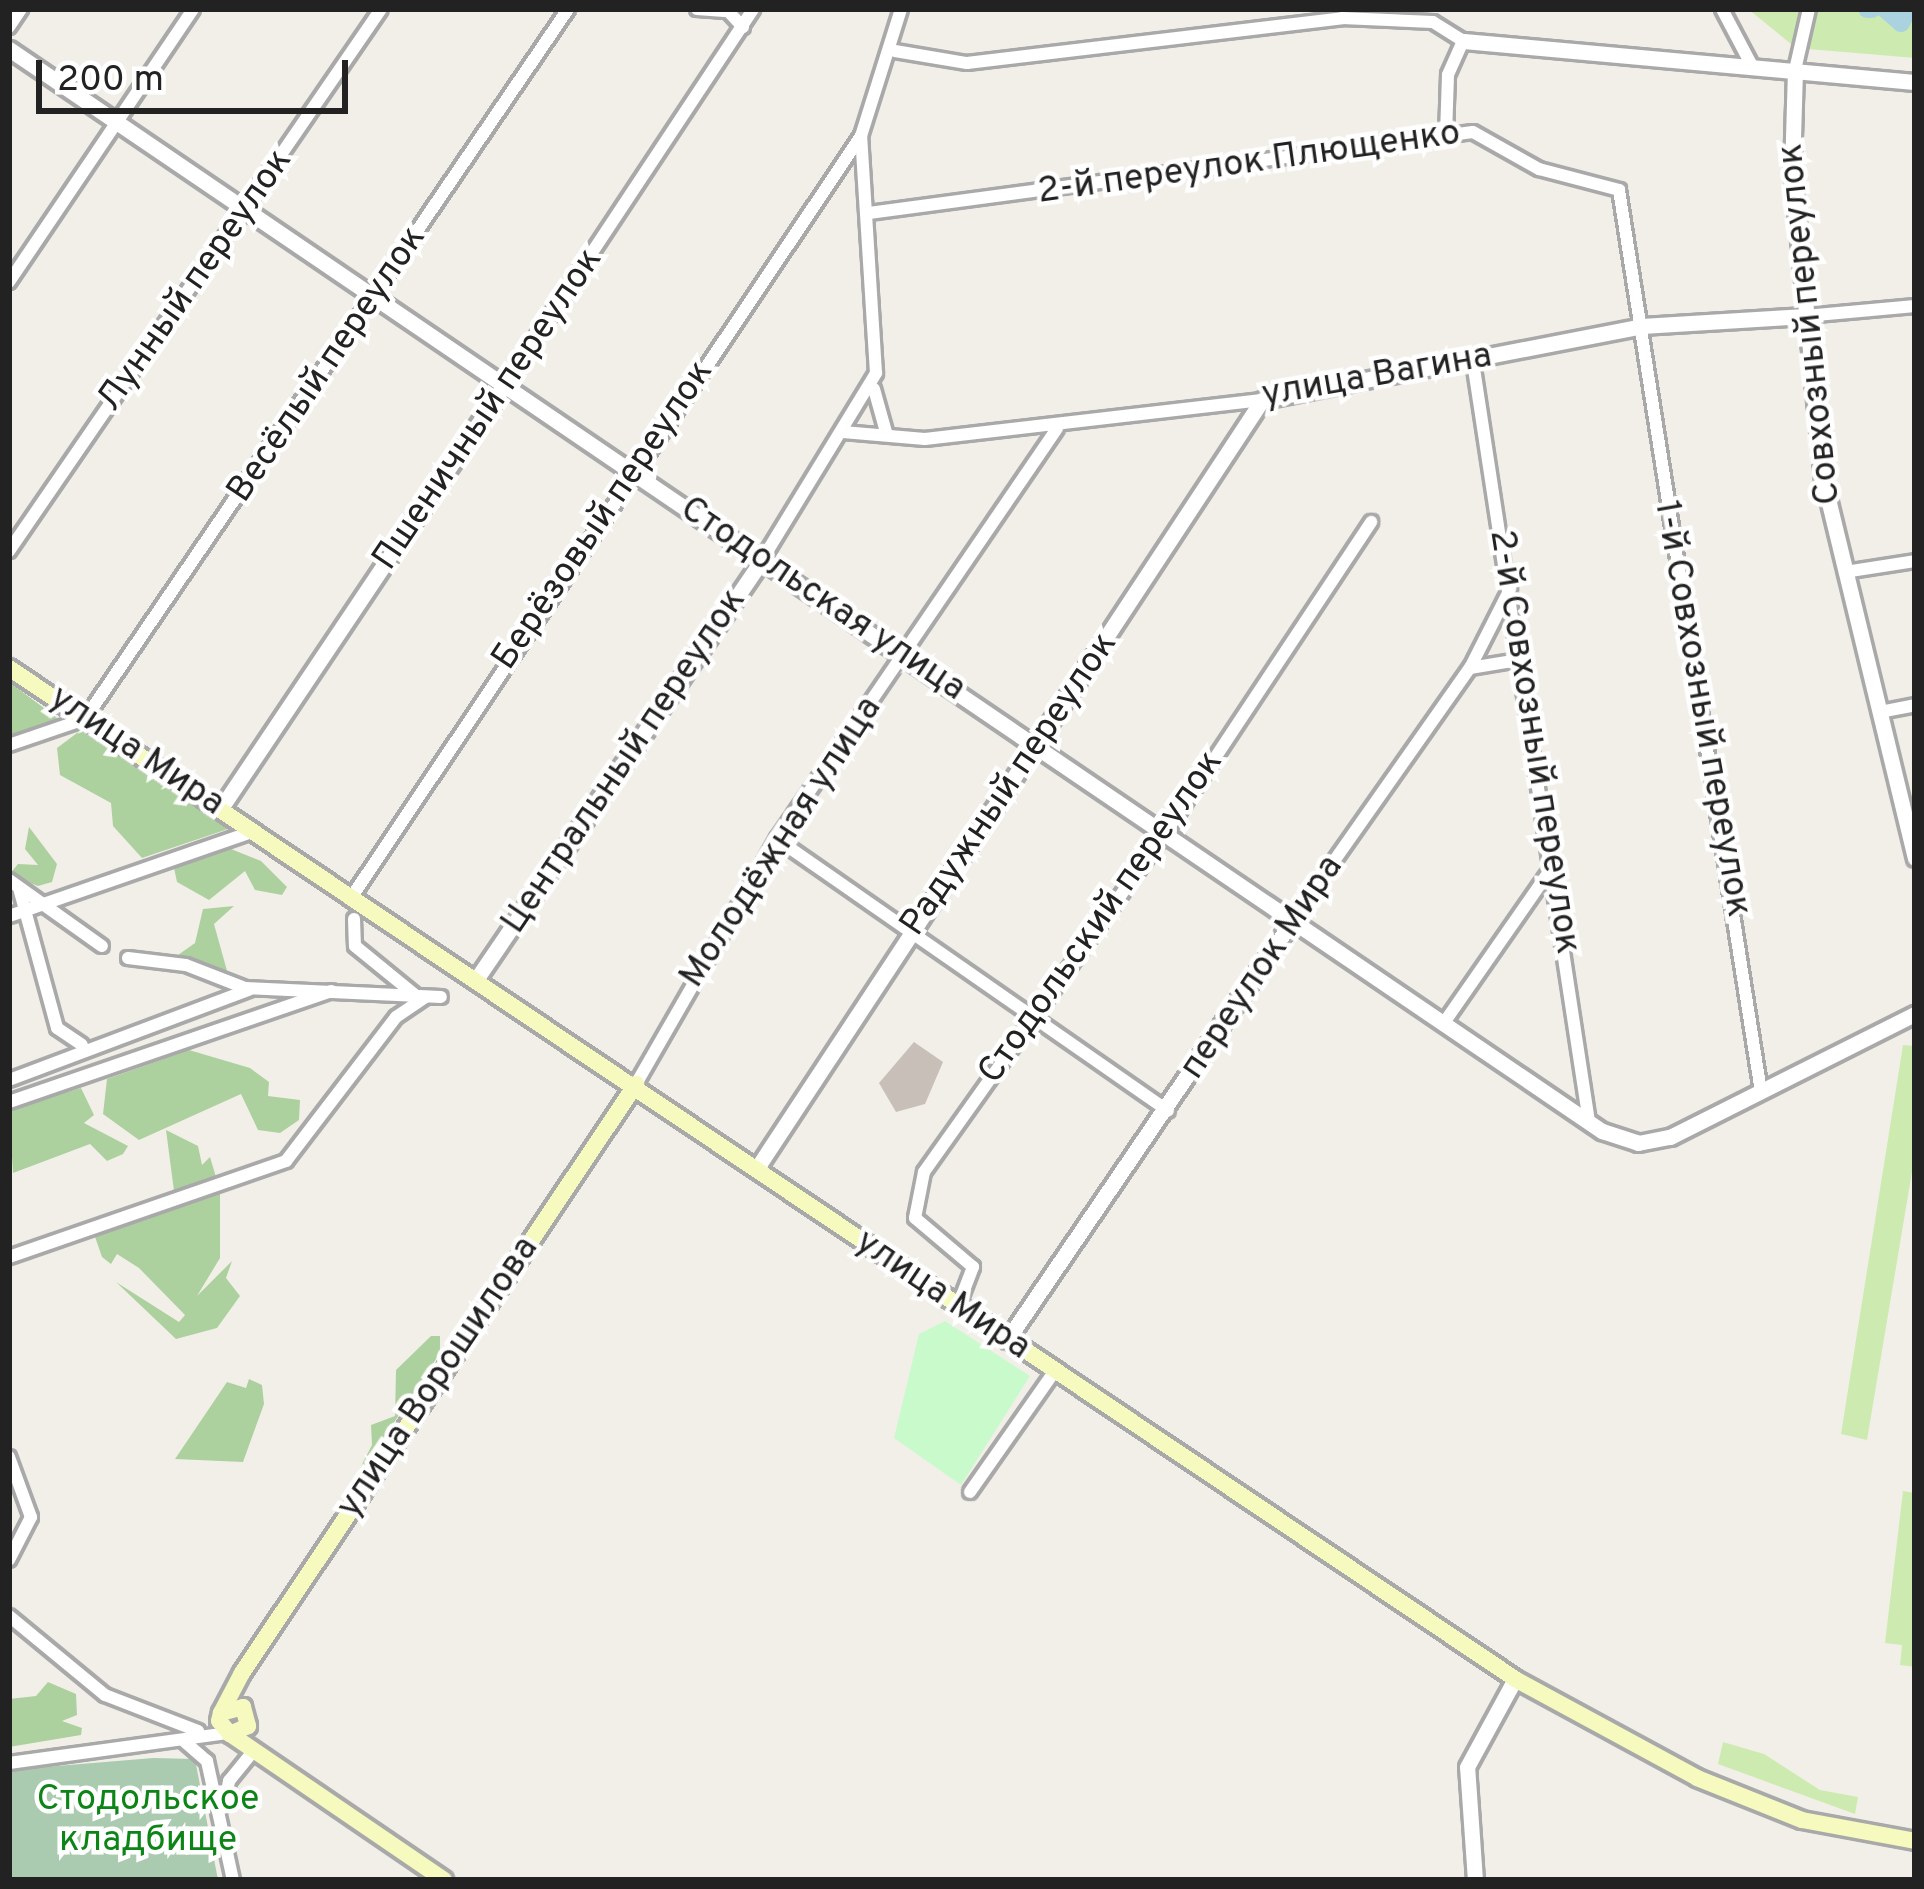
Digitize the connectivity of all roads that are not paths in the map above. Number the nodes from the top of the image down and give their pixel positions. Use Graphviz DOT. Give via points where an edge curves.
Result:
graph roads {
  1 [pos="21,9"];
  2 [pos="193,9"];
  3 [pos="381,9"];
  4 [pos="568,9"];
  5 [pos="753,9"];
  6 [pos="901,9"];
  7 [pos="1722,9"];
  8 [pos="1809,9"];
  9 [pos="702,10"];
  10 [pos="729,10"];
  11 [pos="9,27"];
  12 [pos="742,27"];
  13 [pos="1463,41"];
  14 [pos="9,49"];
  15 [pos="895,51"];
  16 [pos="1752,66"];
  17 [pos="1795,70"];
  18 [pos="1915,82"];
  19 [pos="116,122"];
  20 [pos="1446,135"];
  21 [pos="861,136"];
  22 [pos="247,211"];
  23 [pos="869,213"];
  24 [pos="9,282"];
  25 [pos="375,298"];
  26 [pos="1915,306"];
  27 [pos="1806,316"];
  28 [pos="1641,326"];
  29 [pos="1473,362"];
  30 [pos="876,373"];
  31 [pos="505,384"];
  32 [pos="1262,400"];
  33 [pos="1057,428"];
  34 [pos="842,433"];
  35 [pos="886,433"];
  36 [pos="633,471"];
  37 [pos="1371,521"];
  38 [pos="9,551"];
  39 [pos="762,560"];
  40 [pos="1915,560"];
  41 [pos="1845,572"];
  42 [pos="1510,589"];
  43 [pos="905,657"];
  44 [pos="1525,659"];
  45 [pos="9,668"];
  46 [pos="1470,668"];
  47 [pos="1915,705"];
  48 [pos="1880,712"];
  49 [pos="85,719"];
  50 [pos="9,745"];
  51 [pos="1035,746"];
  52 [pos="221,808"];
  53 [pos="254,831"];
  54 [pos="1166,832"];
  55 [pos="777,839"];
  56 [pos="1914,848"];
  57 [pos="1553,866"];
  58 [pos="14,884"];
  59 [pos="351,898"];
  60 [pos="40,902"];
  61 [pos="26,909"];
  62 [pos="9,916"];
  63 [pos="1294,918"];
  64 [pos="354,919"];
  65 [pos="909,934"];
  66 [pos="102,946"];
  67 [pos="128,958"];
  68 [pos="476,981"];
  69 [pos="256,988"];
  70 [pos="331,991"];
  71 [pos="421,997"];
  72 [pos="441,997"];
  73 [pos="1915,1014"];
  74 [pos="1033,1019"];
  75 [pos="1446,1020"];
  76 [pos="85,1045"];
  77 [pos="9,1080"];
  78 [pos="636,1084"];
  79 [pos="1761,1092"];
  80 [pos="9,1102"];
  81 [pos="1168,1111"];
  82 [pos="1589,1122"];
  83 [pos="757,1168"];
  84 [pos="9,1257"];
  85 [pos="958,1306"];
  86 [pos="1007,1340"];
  87 [pos="1054,1372"];
  88 [pos="9,1457"];
  89 [pos="970,1492"];
  90 [pos="9,1560"];
  91 [pos="10,1620"];
  92 [pos="242,1673"];
  93 [pos="1515,1679"];
  94 [pos="247,1714"];
  95 [pos="224,1724"];
  96 [pos="198,1732"];
  97 [pos="184,1741"];
  98 [pos="254,1750"];
  99 [pos="9,1763"];
  100 [pos="279,1767"];
  101 [pos="223,1812"];
  102 [pos="1915,1841"];
  103 [pos="233,1880"];
  104 [pos="444,1880"];
  105 [pos="1475,1880"];
  1 -- 11 [label="street"];
  2 -- 19 [label="street"];
  3 -- 22 [label="street, Лунный переулок"];
  4 -- 25 [label="street, Весёлый переулок"];
  5 -- 12 [label="street, Пшеничный переулок"];
  6 -- 15 [label="street, Берёзовый переулок"];
  7 -- 16 [label="street"];
  8 -- 17 [label="street"];
  9 -- 10 [label="street"];
  10 -- 12 [label="street"];
  12 -- 31 [label="street, Пшеничный переулок"];
  13 -- 15 [label="street" via="1433,22 1354,17 968,63"];
  13 -- 16 [label="street"];
  13 -- 20 [label="street" via="1448,75"];
  14 -- 19 [label="street, Стодольская улица"];
  15 -- 21 [label="street, Берёзовый переулок"];
  16 -- 17 [label="street"];
  17 -- 18 [label="street"];
  17 -- 27 [label="street, Совхозный переулок" via="1788,110"];
  19 -- 22 [label="street, Стодольская улица"];
  19 -- 24 [label="street"];
  20 -- 23 [label="street, 2-й переулок Плющенко"];
  20 -- 28 [label="street, 2-й переулок Плющенко" via="1488,134 1538,169 1619,190"];
  21 -- 23 [label="street"];
  21 -- 36 [label="street, Берёзовый переулок"];
  22 -- 25 [label="street, Стодольская улица"];
  22 -- 38 [label="street, Лунный переулок"];
  23 -- 30 [label="street"];
  25 -- 31 [label="street, Стодольская улица"];
  25 -- 49 [label="street, Весёлый переулок"];
  26 -- 27 [label="street, улица Вагина"];
  27 -- 28 [label="street, улица Вагина"];
  27 -- 41 [label="street, Совхозный переулок" via="1823,478"];
  28 -- 29 [label="street, улица Вагина"];
  28 -- 79 [label="street, 1-й Совхозный переулок"];
  29 -- 32 [label="street, улица Вагина"];
  29 -- 42 [label="street, 2-й Совхозный переулок"];
  30 -- 34 [label="street, Центральный переулок"];
  30 -- 35 [label="street"];
  31 -- 36 [label="street, Стодольская улица"];
  31 -- 52 [label="street, Пшеничный переулок"];
  32 -- 33 [label="street, улица Вагина"];
  32 -- 51 [label="street, Радужный переулок"];
  33 -- 35 [label="street, улица Вагина" via="926,439"];
  33 -- 43 [label="street, Молодёжная улица"];
  34 -- 35 [label="street, улица Вагина"];
  34 -- 39 [label="street, Центральный переулок"];
  36 -- 39 [label="street, Стодольская улица"];
  36 -- 59 [label="street, Берёзовый переулок"];
  37 -- 54 [label="street, Стодольский переулок"];
  39 -- 43 [label="street, Стодольская улица"];
  39 -- 68 [label="street, Центральный переулок"];
  40 -- 41 [label="street"];
  41 -- 48 [label="street, Совхозный переулок"];
  42 -- 44 [label="street, 2-й Совхозный переулок"];
  42 -- 46 [label="street, переулок Мира"];
  43 -- 51 [label="street, Стодольская улица"];
  43 -- 55 [label="street, Молодёжная улица"];
  44 -- 46 [label="street"];
  44 -- 57 [label="street, 2-й Совхозный переулок"];
  45 -- 49 [label="main road, улица Мира"];
  46 -- 63 [label="street, переулок Мира"];
  47 -- 48 [label="street"];
  48 -- 56 [label="street, Совхозный переулок"];
  49 -- 50 [label="street"];
  49 -- 52 [label="main road, улица Мира"];
  51 -- 54 [label="street, Стодольская улица"];
  51 -- 65 [label="street, Радужный переулок"];
  52 -- 53 [label="main road, улица Мира"];
  53 -- 59 [label="main road, улица Мира"];
  53 -- 60 [label="street"];
  54 -- 63 [label="street, Стодольская улица"];
  54 -- 74 [label="street, Стодольский переулок"];
  55 -- 65 [label="street"];
  55 -- 78 [label="street, Молодёжная улица"];
  57 -- 75 [label="street"];
  57 -- 82 [label="street, 2-й Совхозный переулок"];
  58 -- 60 [label="street"];
  58 -- 61 [label="street"];
  59 -- 68 [label="main road, улица Мира"];
  60 -- 61 [label="street"];
  60 -- 66 [label="street"];
  61 -- 62 [label="street"];
  61 -- 76 [label="street" via="57,1028"];
  63 -- 75 [label="street, Стодольская улица"];
  63 -- 81 [label="street, переулок Мира"];
  64 -- 71 [label="street" via="355,946"];
  65 -- 74 [label="street"];
  65 -- 83 [label="street, Радужный переулок"];
  67 -- 69 [label="street"];
  68 -- 78 [label="main road, улица Мира"];
  69 -- 70 [label="street"];
  69 -- 76 [label="street"];
  70 -- 71 [label="street"];
  70 -- 80 [label="street"];
  71 -- 72 [label="street"];
  71 -- 84 [label="street" via="396,1017 286,1161"];
  73 -- 79 [label="street"];
  74 -- 81 [label="street"];
  74 -- 85 [label="street, Стодольский переулок" via="916,1192 915,1218 973,1268"];
  75 -- 82 [label="street, Стодольская улица"];
  76 -- 77 [label="street"];
  78 -- 83 [label="main road, улица Мира"];
  78 -- 92 [label="main road, улица Ворошилова"];
  79 -- 82 [label="street, Стодольская улица" via="1638,1143"];
  81 -- 86 [label="street, переулок Мира"];
  83 -- 85 [label="main road, улица Мира"];
  85 -- 86 [label="main road, улица Мира"];
  86 -- 87 [label="main road, улица Мира"];
  87 -- 89 [label="street"];
  87 -- 93 [label="main road, улица Мира"];
  88 -- 90 [label="street" via="31,1517"];
  91 -- 96 [label="street" via="105,1695"];
  92 -- 94 [label="main road"];
  92 -- 95 [label="main road, улица Ворошилова"];
  93 -- 102 [label="main road, улица Мира" via="1697,1778 1802,1820"];
  93 -- 105 [label="street" via="1467,1767"];
  94 -- 95 [label="main road"];
  94 -- 95 [label="main road"];
  94 -- 100 [label="main road"];
  95 -- 96 [label="street"];
  95 -- 97 [label="street"];
  95 -- 98 [label="main road"];
  96 -- 97 [label="street"];
  97 -- 99 [label="street"];
  97 -- 101 [label="street" via="207,1761"];
  98 -- 100 [label="main road"];
  98 -- 101 [label="street" via="229,1780"];
  100 -- 104 [label="main road"];
  101 -- 103 [label="street"];
}
